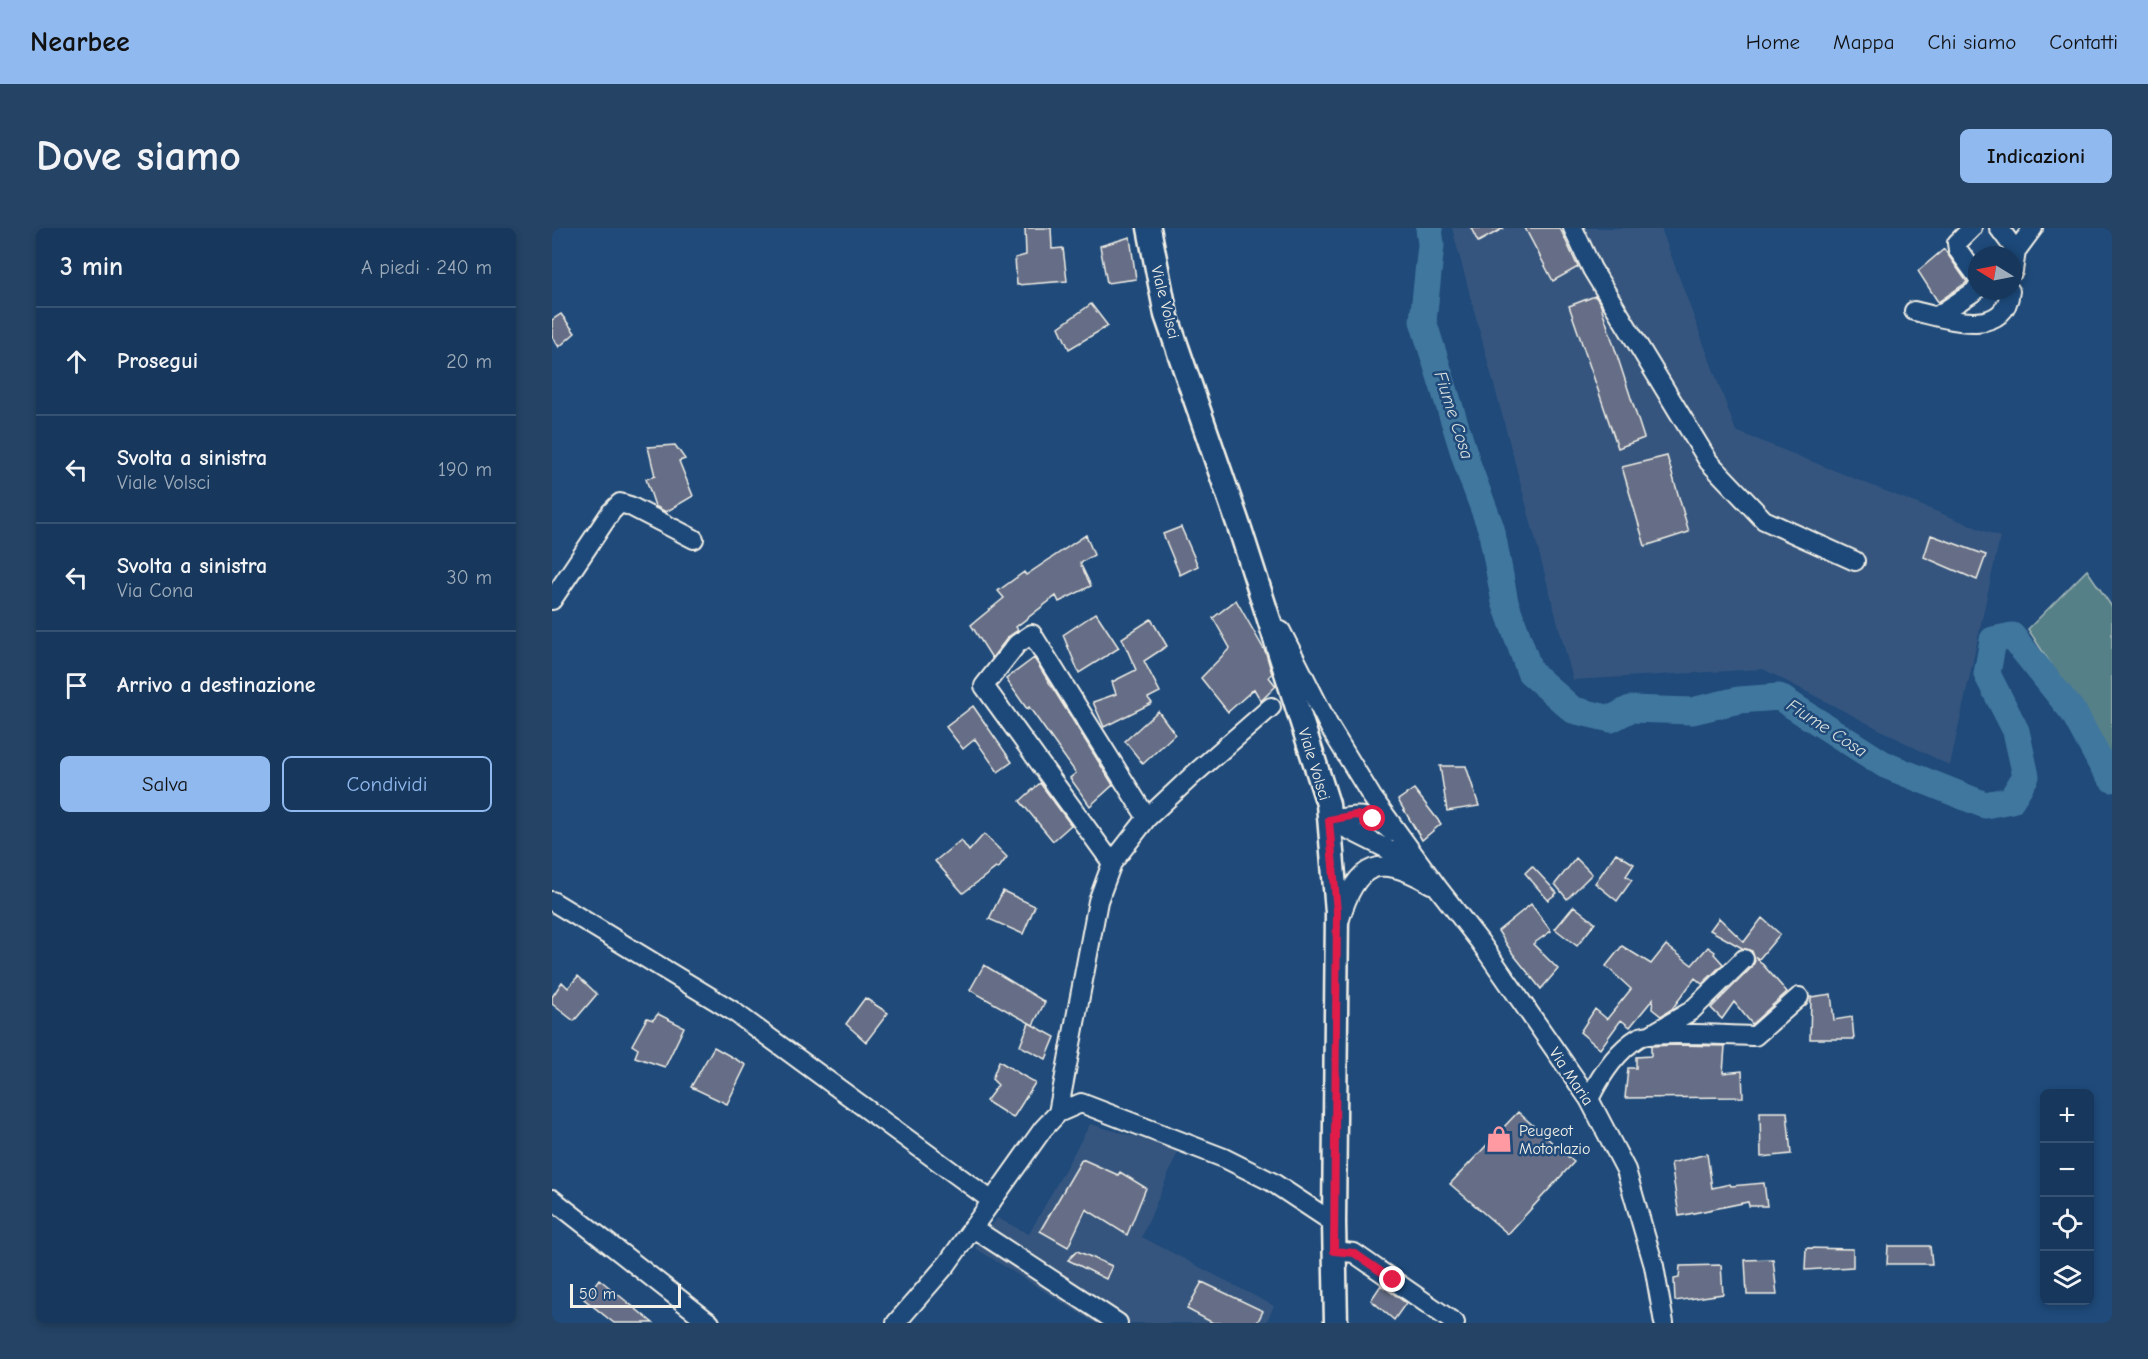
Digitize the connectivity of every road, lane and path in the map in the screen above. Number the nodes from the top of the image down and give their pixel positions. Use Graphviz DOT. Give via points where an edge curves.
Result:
graph roads {
  1 [pos="1149,228"];
  2 [pos="1573,228"];
  3 [pos="1972,228"];
  4 [pos="1999,228"];
  5 [pos="2033,228"];
  6 [pos="2012,246"];
  7 [pos="2020,246"];
  8 [pos="1968,264"];
  9 [pos="1968,295"];
  10 [pos="2009,300"];
  11 [pos="1914,311"];
  12 [pos="1936,316"];
  13 [pos="694,538"];
  14 [pos="1856,561"];
  15 [pos="1261,594"];
  16 [pos="552,600"];
  17 [pos="1270,707"];
  18 [pos="1147,818"];
  19 [pos="1329,820"];
  20 [pos="1409,848"];
  21 [pos="1112,863"];
  22 [pos="1438,888"];
  23 [pos="552,901"];
  24 [pos="1337,928"];
  25 [pos="1744,959"];
  26 [pos="1799,998"];
  27 [pos="1649,1035"];
  28 [pos="1589,1099"];
  29 [pos="1058,1113"];
  30 [pos="552,1199"];
  31 [pos="992,1201"];
  32 [pos="1334,1223"];
  33 [pos="973,1228"];
  34 [pos="1334,1251"];
  35 [pos="710,1323"];
  36 [pos="896,1323"];
  37 [pos="1118,1323"];
  38 [pos="1336,1323"];
  39 [pos="1455,1323"];
  40 [pos="1664,1323"];
  1 -- 15 [label="main road, Viale Volsci" via="1166,315"];
  2 -- 14 [label="street" via="1592,269 1709,462 1764,520"];
  3 -- 8 [label="street" via="1957,243"];
  4 -- 6 [label="street"];
  5 -- 7 [label="street"];
  9 -- 12 [label="street"];
  10 -- 12 [label="street" via="2003,312 1977,324"];
  11 -- 12 [label="street"];
  13 -- 16 [label="street" via="620,503"];
  15 -- 19 [label="main road, Viale Volsci" via="1328,804"];
  15 -- 20 [label="street" via="1330,728"];
  17 -- 18 [label="street"];
  18 -- 21 [label="street"];
  18 -- 21 [label="street" via="1032,634 1017,644 984,686"];
  19 -- 20 [label="street" via="1356,815 1373,819"];
  19 -- 22 [label="street" via="1395,853"];
  19 -- 24 [label="main road, Viale Volsci"];
  20 -- 22 [label="street"];
  21 -- 29 [label="street" via="1098,901"];
  22 -- 24 [label="street" via="1398,868 1371,869 1353,885"];
  22 -- 28 [label="street, Via Maria"];
  23 -- 31 [label="street" via="733,1011"];
  24 -- 32 [label="main road, Viale Volsci"];
  25 -- 27 [label="street" via="1691,1011"];
  26 -- 27 [label="street" via="1755,1036"];
  27 -- 28 [label="street" via="1639,1036 1601,1074"];
  28 -- 40 [label="street, Via Maria" via="1626,1170 1654,1266"];
  29 -- 31 [label="street"];
  29 -- 32 [label="street" via="1081,1103 1224,1158 1272,1182"];
  30 -- 35 [label="street"];
  31 -- 33 [label="street"];
  32 -- 34 [label="main road, Viale Volsci"];
  33 -- 36 [label="street"];
  33 -- 37 [label="street"];
  34 -- 38 [label="main road, Viale Volsci"];
  34 -- 39 [label="street" via="1354,1253"];
}
